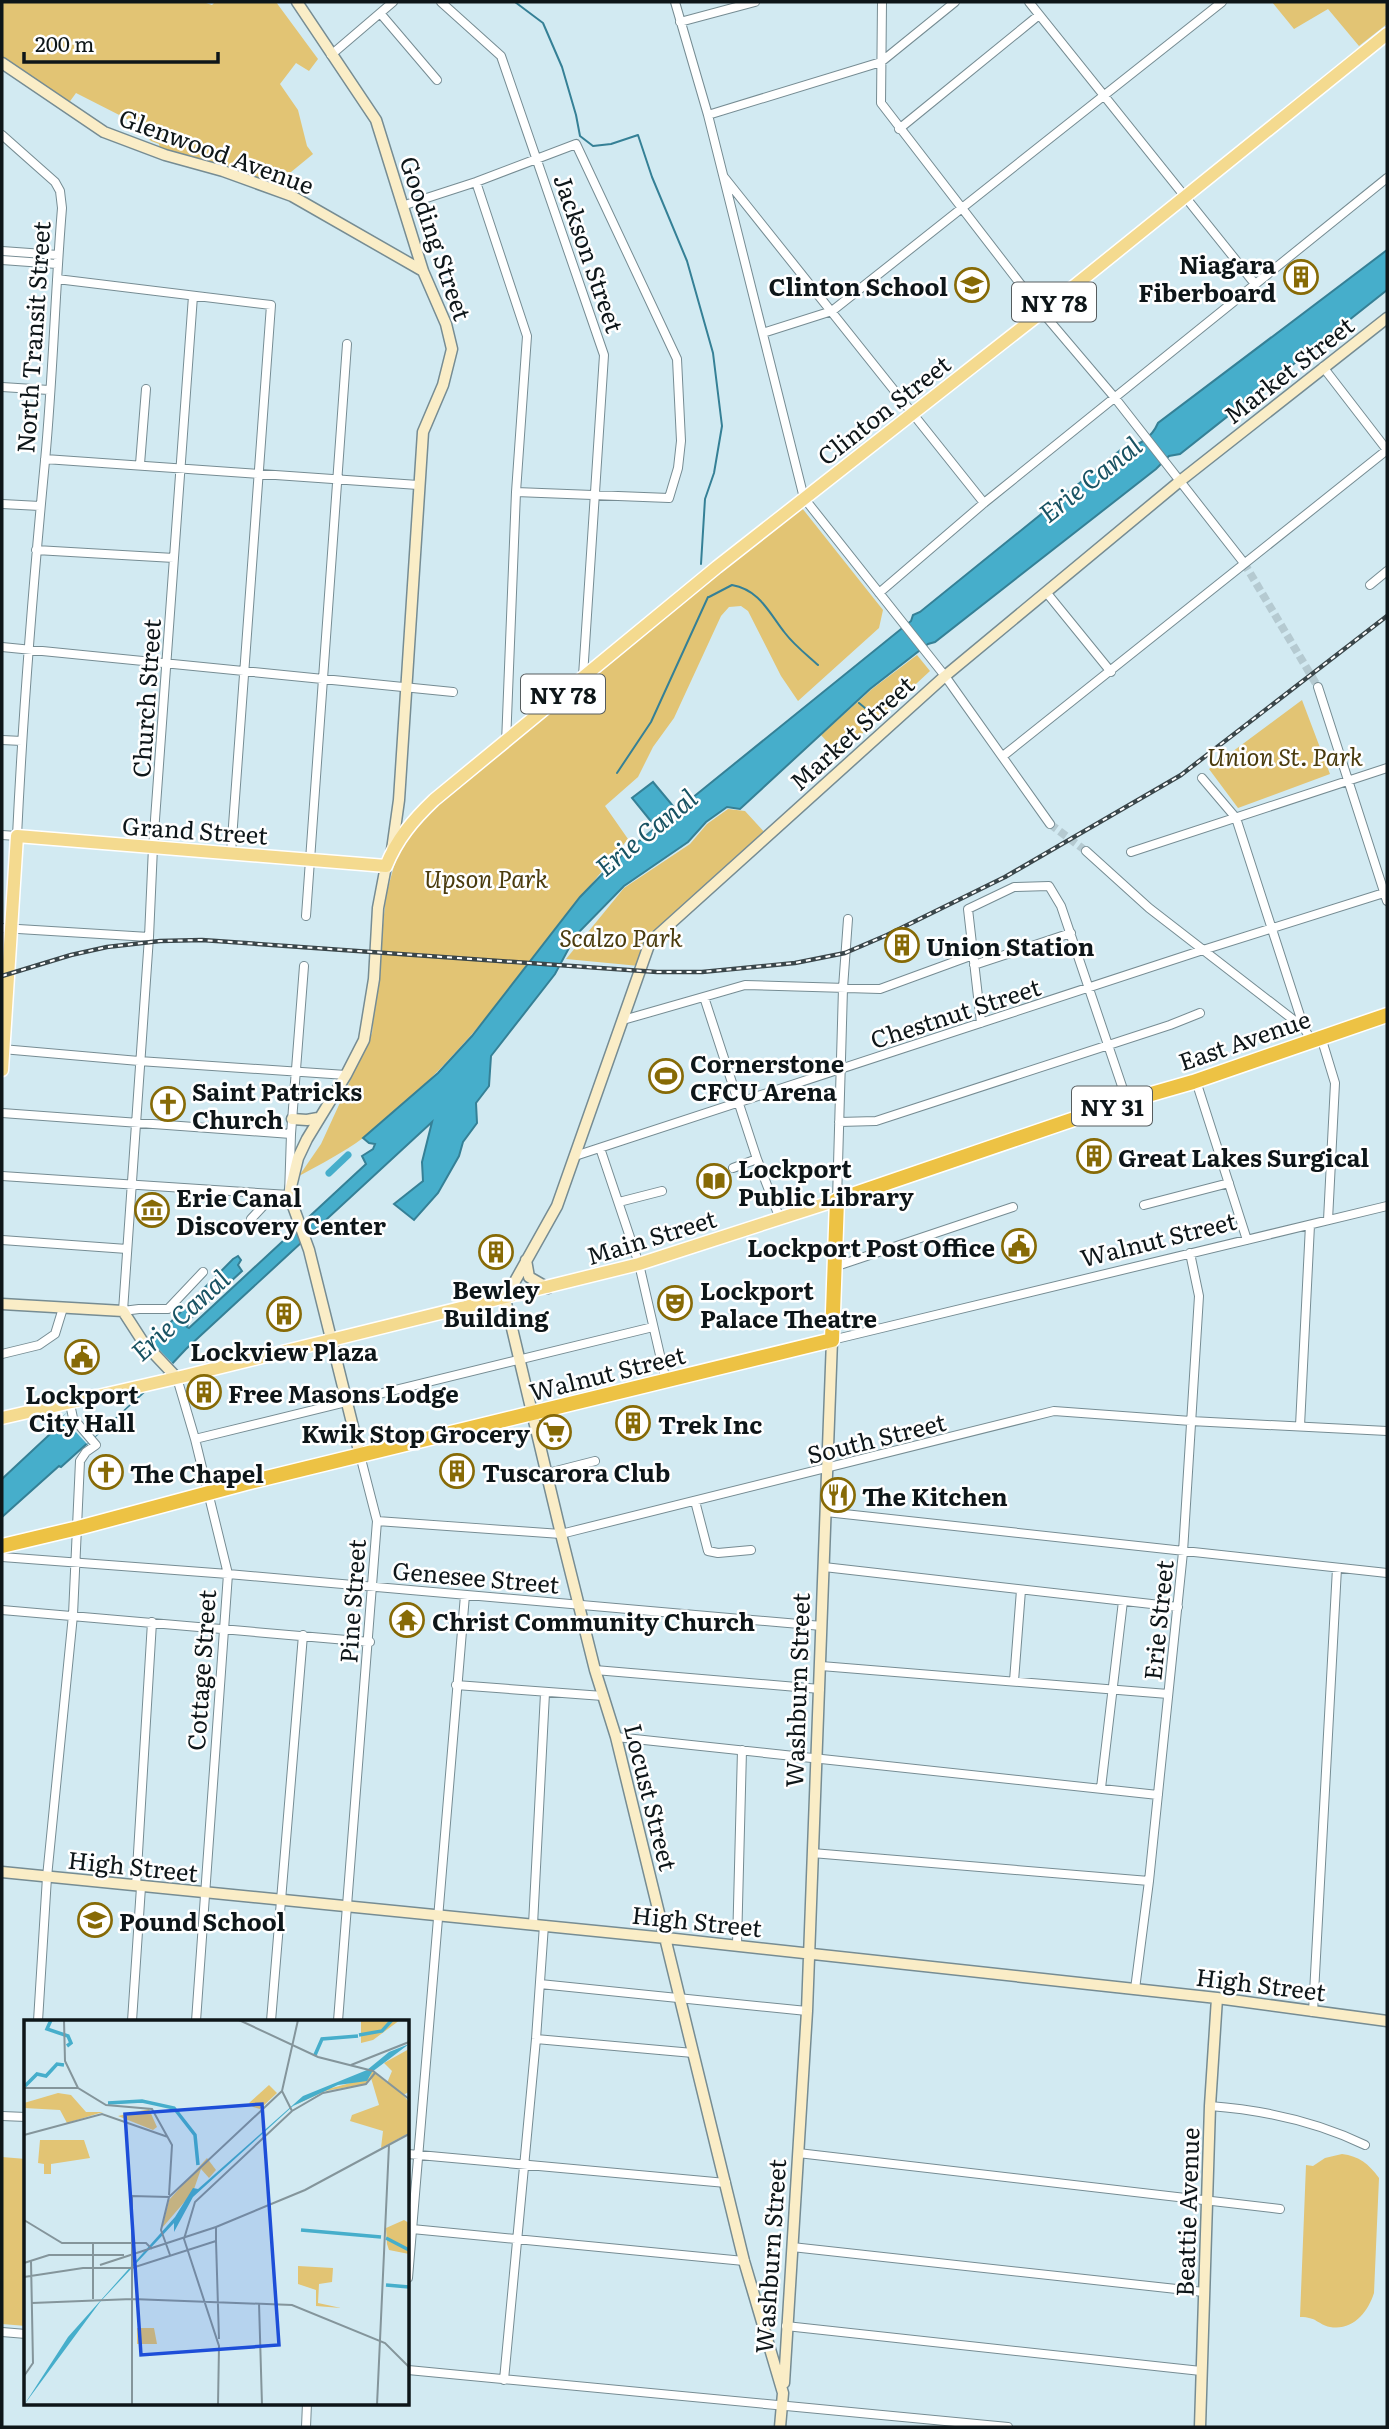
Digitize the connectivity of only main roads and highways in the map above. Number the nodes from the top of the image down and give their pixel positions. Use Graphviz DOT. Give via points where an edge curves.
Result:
graph roads {
  1 [pos="1387,34"];
  2 [pos="411,823"];
  3 [pos="17,836"];
  4 [pos="386,866"];
  5 [pos="7,929"];
  6 [pos="1387,1015"];
  7 [pos="3,1049"];
  8 [pos="2,1070"];
  9 [pos="837,1200"];
  10 [pos="832,1340"];
  11 [pos="2,1418"];
  12 [pos="2,1546"];
  1 -- 2 [label="main road, Clinton Street / NY 78" via="583,676"];
  2 -- 4 [label="main road, Gooding Street / NY 78"];
  3 -- 4 [label="main road, Grand Street"];
  3 -- 5 [label="main road, North Transit Street"];
  5 -- 7 [label="main road, North Transit Street"];
  6 -- 9 [label="highway, East Avenue / NY 31" via="1312,1035 1196,1081"];
  7 -- 8 [label="main road, North Transit Street"];
  9 -- 10 [label="highway, Washburn Street"];
  9 -- 11 [label="main road, Main Street" via="638,1262"];
  10 -- 12 [label="highway, Walnut Street"];
}
